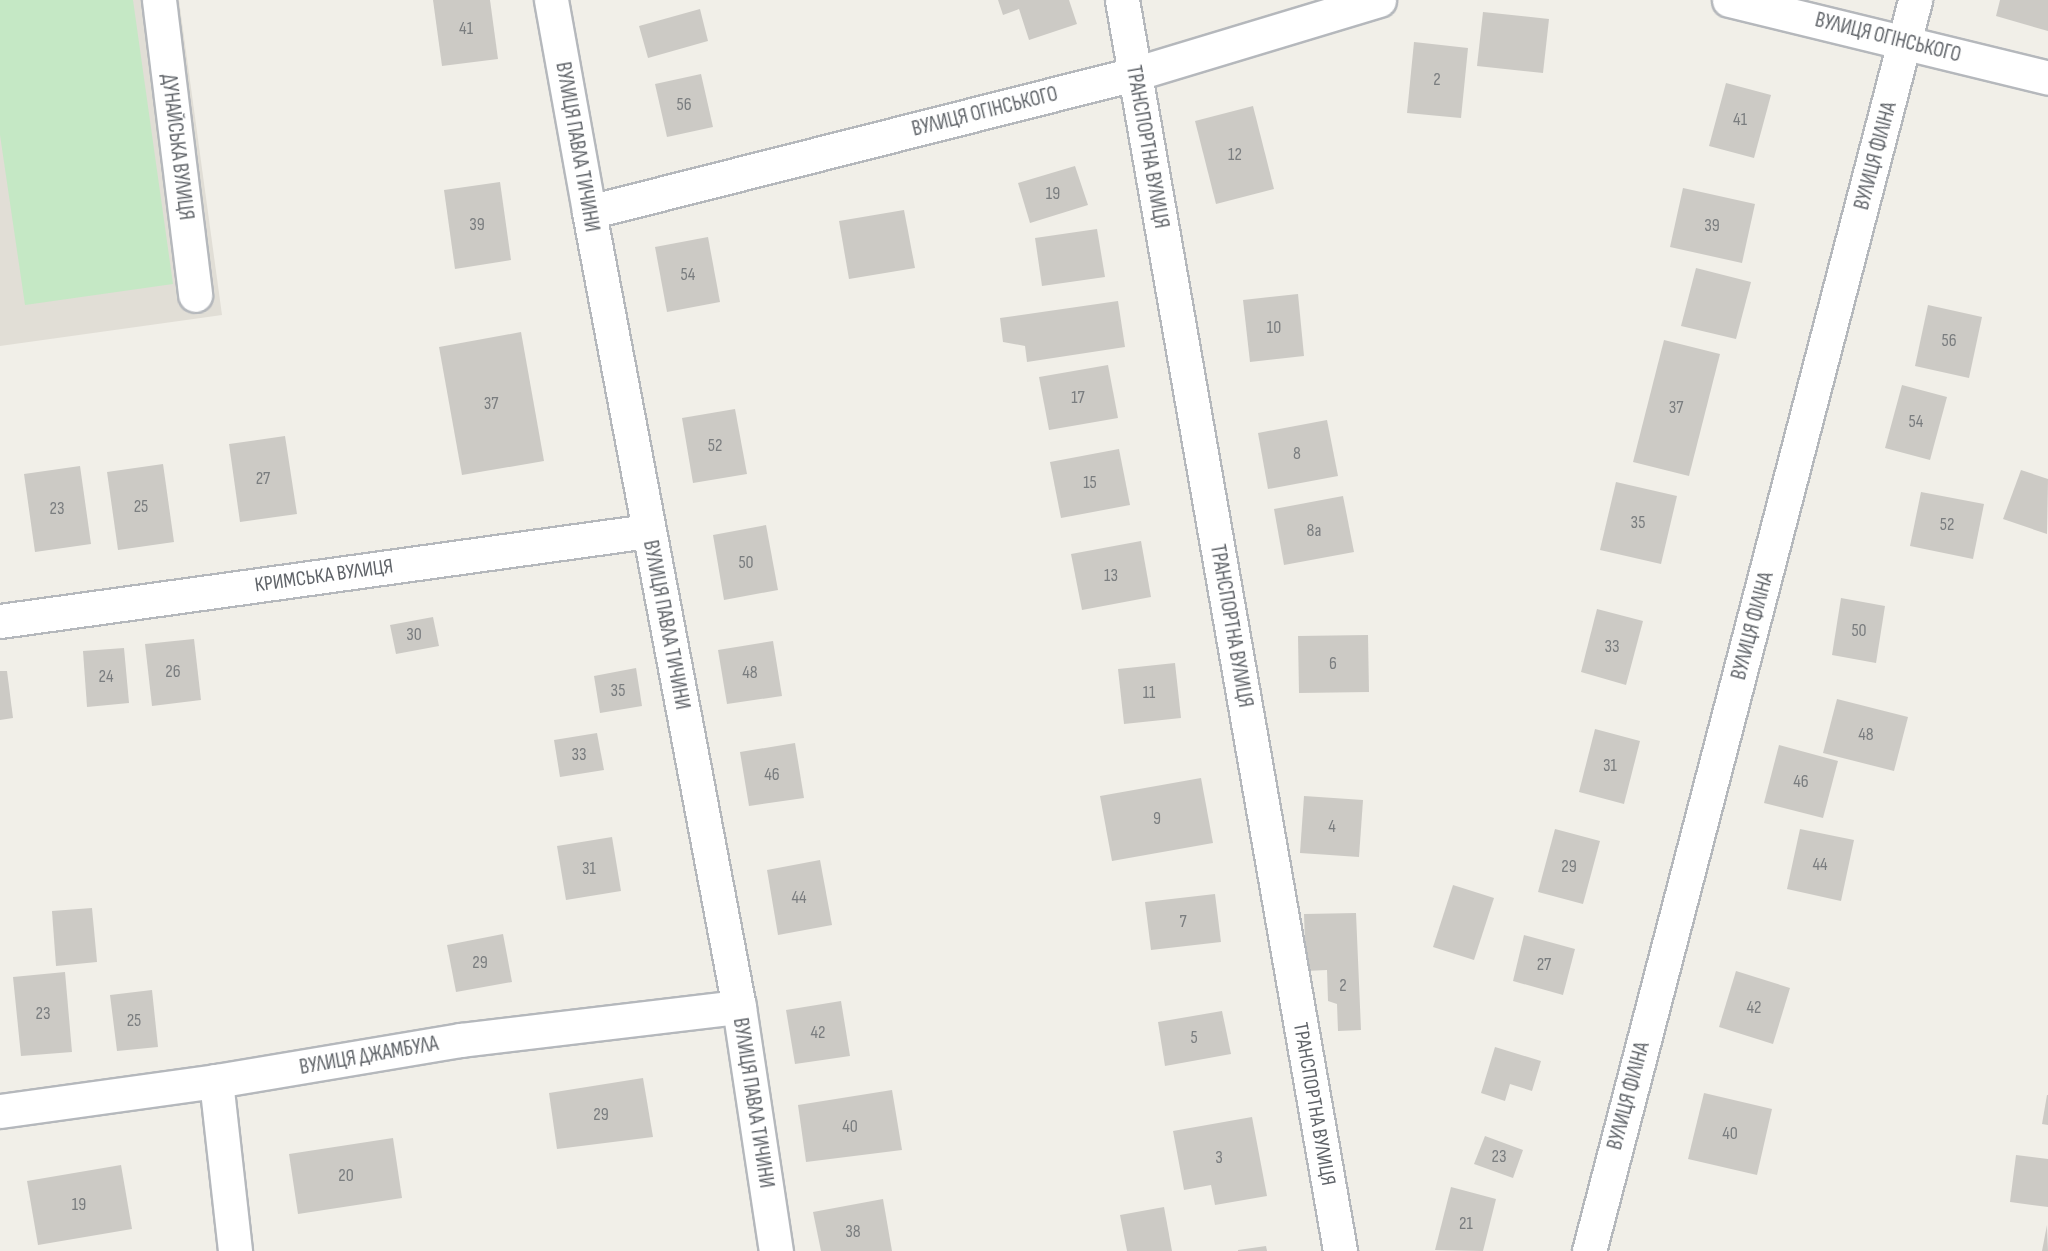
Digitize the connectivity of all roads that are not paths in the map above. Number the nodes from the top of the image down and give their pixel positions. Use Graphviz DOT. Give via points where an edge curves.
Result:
graph roads {
  1 [pos="159,0"];
  2 [pos="551,0"];
  3 [pos="1122,0"];
  4 [pos="1379,0"];
  5 [pos="1729,0"];
  6 [pos="1915,0"];
  7 [pos="1906,42"];
  8 [pos="1134,74"];
  9 [pos="2048,78"];
  10 [pos="589,212"];
  11 [pos="195,295"];
  12 [pos="648,531"];
  13 [pos="0,621"];
  14 [pos="739,1007"];
  15 [pos="216,1081"];
  16 [pos="0,1111"];
  17 [pos="234,1251"];
  18 [pos="776,1251"];
  19 [pos="1340,1251"];
  20 [pos="1589,1251"];
  1 -- 11 [label="street, ДУНАЙСЬКА ВУЛИЦЯ"];
  2 -- 10 [label="street, ВУЛИЦЯ ПАВЛА ТИЧИНИ"];
  3 -- 8 [label="street, ТРАНСПОРТНА ВУЛИЦЯ"];
  4 -- 8 [label="street, ВУЛИЦЯ ОГІНСЬКОГО"];
  5 -- 7 [label="street, ВУЛИЦЯ ОГІНСЬКОГО"];
  6 -- 7 [label="street, ВУЛИЦЯ ФІЛІНА"];
  7 -- 9 [label="street, ВУЛИЦЯ ОГІНСЬКОГО"];
  7 -- 20 [label="street, ВУЛИЦЯ ФІЛІНА"];
  8 -- 10 [label="street, ВУЛИЦЯ ОГІНСЬКОГО"];
  8 -- 19 [label="street, ТРАНСПОРТНА ВУЛИЦЯ"];
  10 -- 12 [label="street, ВУЛИЦЯ ПАВЛА ТИЧИНИ"];
  12 -- 13 [label="street, КРИМСЬКА ВУЛИЦЯ"];
  12 -- 14 [label="street, ВУЛИЦЯ ПАВЛА ТИЧИНИ"];
  14 -- 15 [label="street, ВУЛИЦЯ ДЖАМБУЛА" via="460,1040"];
  14 -- 18 [label="street, ВУЛИЦЯ ПАВЛА ТИЧИНИ"];
  15 -- 16 [label="street, ВУЛИЦЯ ДЖАМБУЛА"];
  15 -- 17 [label="street"];
}
